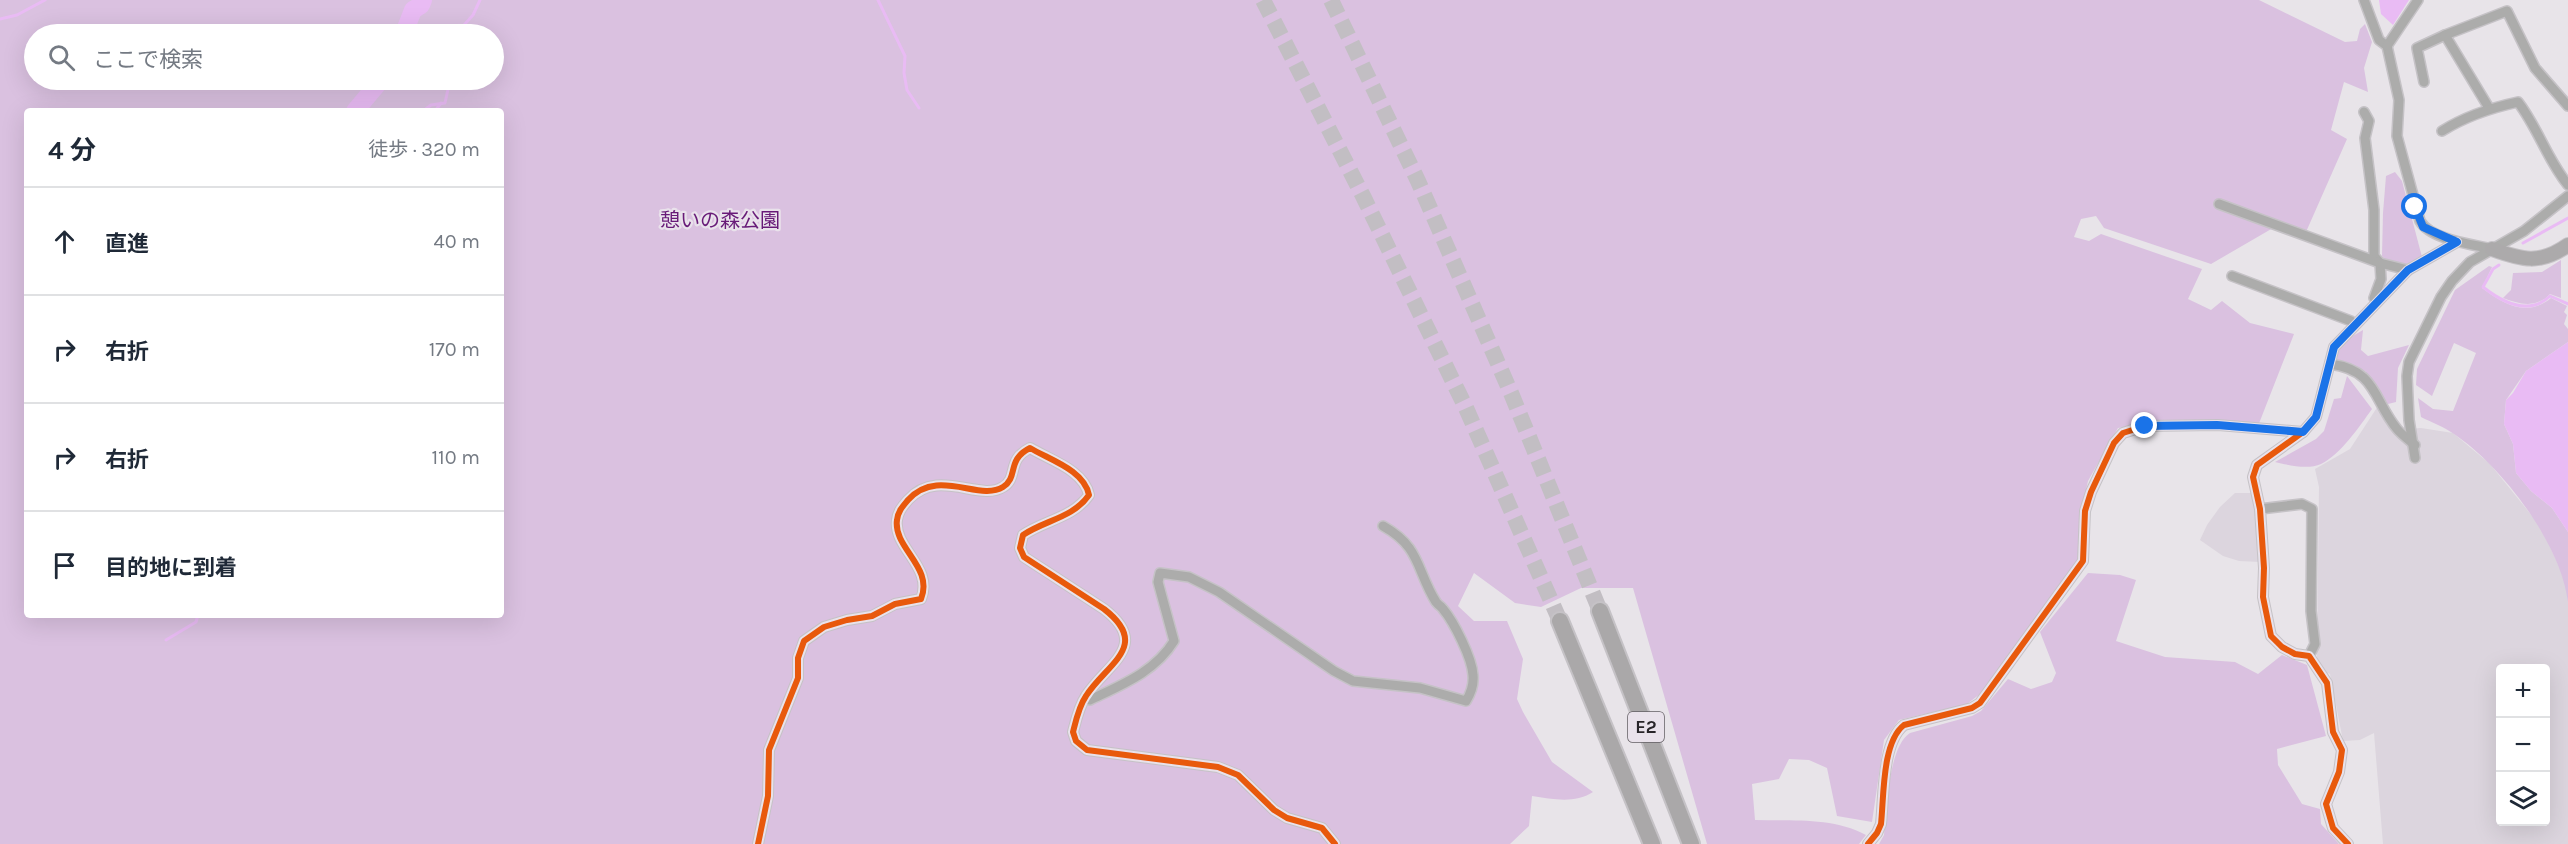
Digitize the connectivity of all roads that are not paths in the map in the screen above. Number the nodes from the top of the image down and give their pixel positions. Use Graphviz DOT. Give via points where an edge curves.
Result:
graph roads {
  1 [pos="2364,0"];
  2 [pos="2418,0"];
  3 [pos="2445,35"];
  4 [pos="2387,46"];
  5 [pos="2424,82"];
  6 [pos="2568,106"];
  7 [pos="2489,108"];
  8 [pos="2364,112"];
  9 [pos="2442,131"];
  10 [pos="2568,185"];
  11 [pos="2568,196"];
  12 [pos="2219,204"];
  13 [pos="2457,242"];
  14 [pos="2568,245"];
  15 [pos="2492,249"];
  16 [pos="2380,263"];
  17 [pos="2408,270"];
  18 [pos="2232,276"];
  19 [pos="2378,302"];
  20 [pos="2354,326"];
  21 [pos="2330,364"];
  22 [pos="2303,432"];
  23 [pos="2415,445"];
  24 [pos="2415,459"];
  25 [pos="2260,509"];
  26 [pos="1383,526"];
  27 [pos="1600,611"];
  28 [pos="1560,621"];
  29 [pos="2309,656"];
  30 [pos="1086,696"];
  31 [pos="758,844"];
  32 [pos="1335,844"];
  33 [pos="1652,844"];
  34 [pos="1691,844"];
  35 [pos="1868,844"];
  36 [pos="2348,844"];
  1 -- 4 [label="street" via="2379,40"];
  2 -- 4 [label="street"];
  3 -- 5 [label="street" via="2417,48"];
  3 -- 6 [label="street" via="2507,11 2535,68"];
  3 -- 7 [label="street"];
  4 -- 13 [label="street" via="2399,100 2397,136 2417,214 2423,227"];
  7 -- 9 [label="street"];
  7 -- 10 [label="street" via="2518,102"];
  8 -- 16 [label="street" via="2369,121 2365,138 2374,210 2374,256"];
  11 -- 15 [label="street" via="2524,231"];
  12 -- 16 [label="street"];
  13 -- 15 [label="street"];
  13 -- 17 [label="street"];
  14 -- 15 [label="street" via="2557,253 2532,260"];
  15 -- 23 [label="street" via="2470,262 2452,281 2409,362 2409,420"];
  16 -- 17 [label="street"];
  16 -- 19 [label="street" via="2381,279 2374,298"];
  17 -- 19 [label="street"];
  18 -- 20 [label="street" via="2351,321"];
  19 -- 20 [label="street"];
  20 -- 21 [label="street" via="2334,347"];
  21 -- 22 [label="street" via="2316,417"];
  21 -- 23 [label="street" via="2343,366 2367,380 2397,430"];
  22 -- 25 [label="street" via="2258,465 2253,477"];
  22 -- 35 [label="street" via="2217,425 2145,426 2123,433 2114,443 2085,511 2083,561 1980,703 1898,730 1889,747 1881,824"];
  23 -- 24 [label="street"];
  25 -- 29 [label="street" via="2264,597 2271,636 2295,654"];
  25 -- 29 [label="street" via="2302,504 2312,509 2310,611 2315,645"];
  26 -- 30 [label="street" via="1401,536 1437,604 1458,634 1473,674 1472,691 1466,701 1420,688 1353,681 1219,592 1189,577 1160,573 1158,582 1173,641 1167,651 1126,683 1090,700"];
  27 -- 34 [label="highway, E2"];
  28 -- 33 [label="highway, E2"];
  29 -- 36 [label="street" via="2327,683 2333,732 2343,750 2326,804 2333,828"];
  30 -- 31 [label="street" via="1124,651 1125,634 1116,618 1024,557 1020,548 1023,535 1083,504 1089,495 1086,483 1030,448 1020,453 1011,479 994,491 943,485 916,492 899,511 896,522 924,579 921,599 824,627 804,641 798,658 798,678 769,750 768,796"];
  30 -- 32 [label="street" via="1072,732 1087,750 1218,767 1238,775 1287,818 1322,828"];
}
